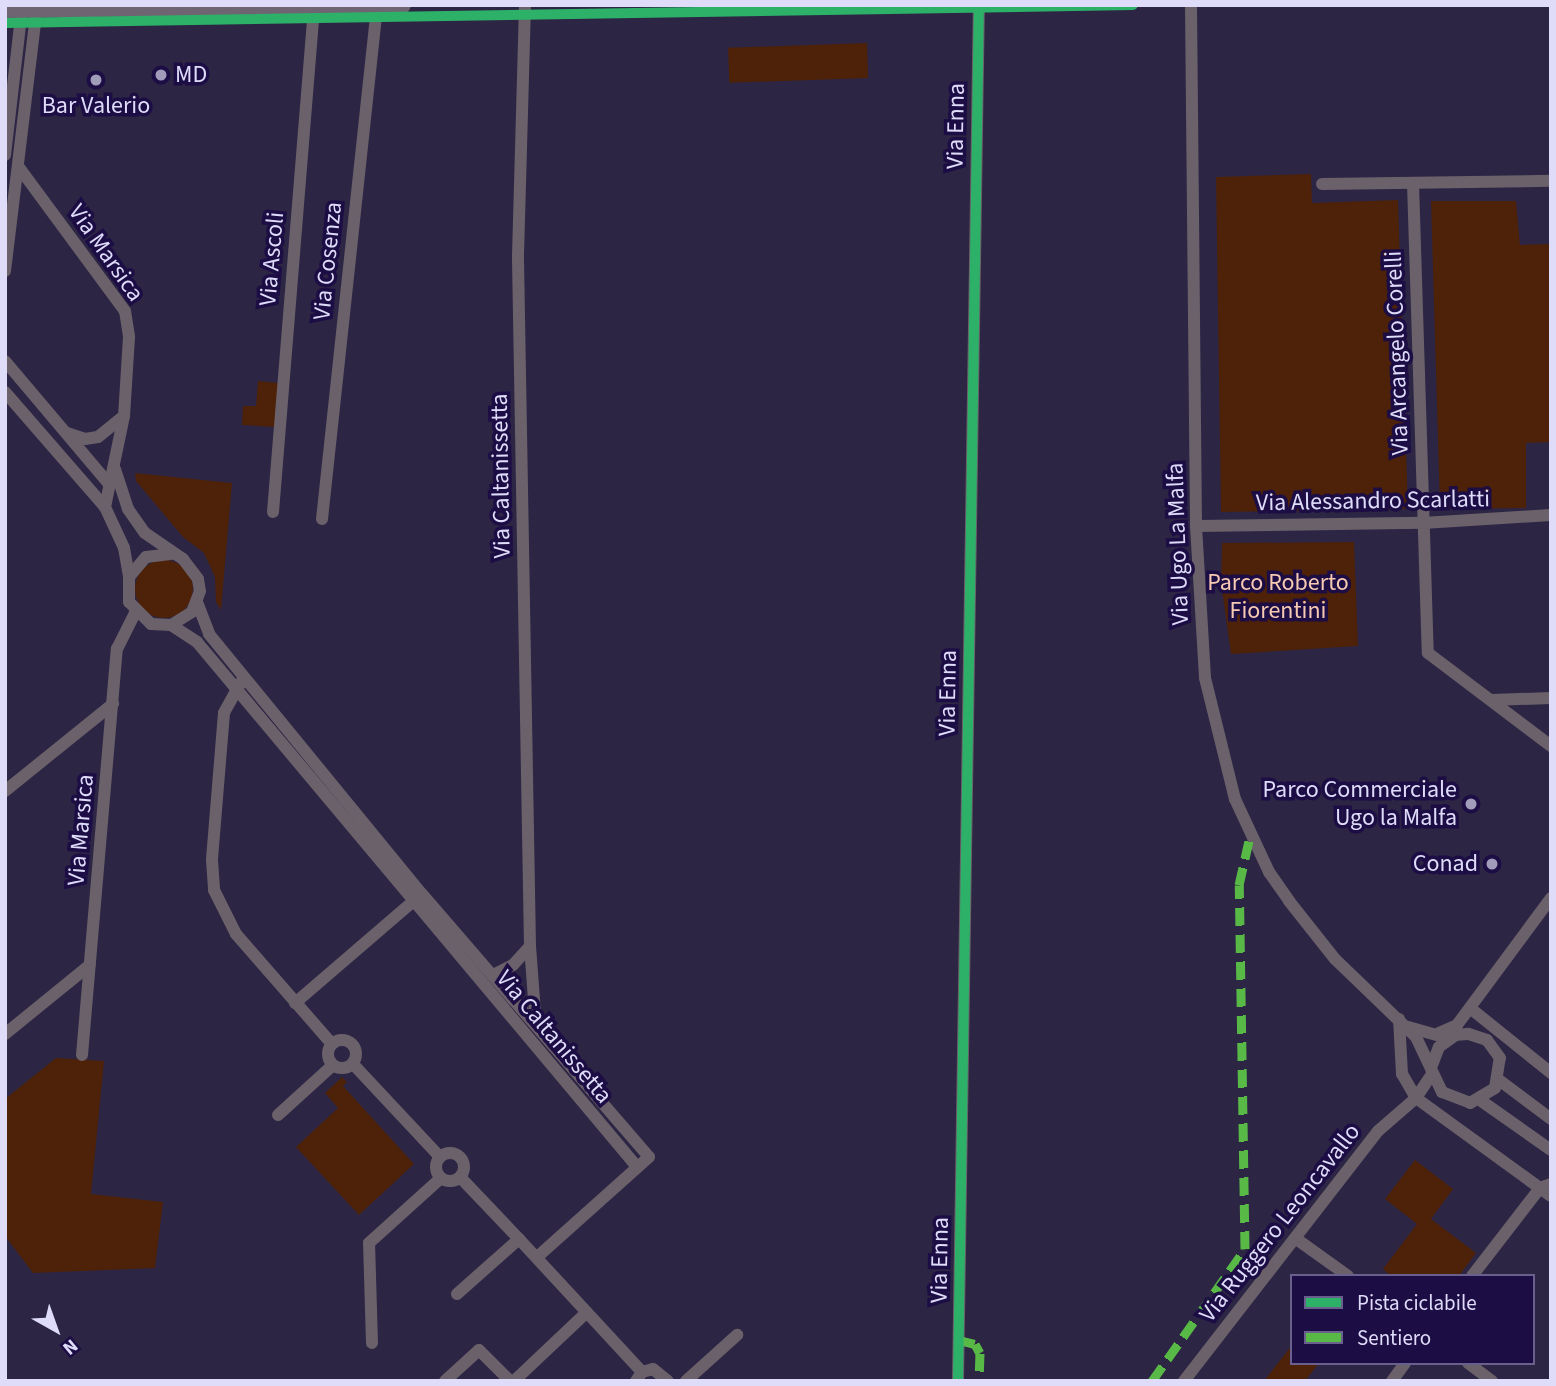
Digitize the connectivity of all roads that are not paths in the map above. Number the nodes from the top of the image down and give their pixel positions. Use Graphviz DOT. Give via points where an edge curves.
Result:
graph roads {
  1 [pos="402,5"];
  2 [pos="525,5"];
  3 [pos="979,5"];
  4 [pos="1191,5"];
  5 [pos="139,7"];
  6 [pos="377,7"];
  7 [pos="25,8"];
  8 [pos="314,8"];
  9 [pos="5,155"];
  10 [pos="18,166"];
  11 [pos="1551,181"];
  12 [pos="1413,183"];
  13 [pos="1322,184"];
  14 [pos="5,271"];
  15 [pos="5,361"];
  16 [pos="28,388"];
  17 [pos="9,396"];
  18 [pos="124,416"];
  19 [pos="66,433"];
  20 [pos="115,469"];
  21 [pos="109,484"];
  22 [pos="105,507"];
  23 [pos="273,512"];
  24 [pos="1551,515"];
  25 [pos="322,519"];
  26 [pos="1423,523"];
  27 [pos="1196,526"];
  28 [pos="172,554"];
  29 [pos="129,577"];
  30 [pos="197,603"];
  31 [pos="135,613"];
  32 [pos="171,625"];
  33 [pos="245,676"];
  34 [pos="237,688"];
  35 [pos="1551,698"];
  36 [pos="1491,700"];
  37 [pos="113,704"];
  38 [pos="1551,746"];
  39 [pos="5,791"];
  40 [pos="422,894"];
  41 [pos="1551,898"];
  42 [pos="412,903"];
  43 [pos="530,946"];
  44 [pos="90,965"];
  45 [pos="494,975"];
  46 [pos="295,1003"];
  47 [pos="1467,1012"];
  48 [pos="1404,1023"];
  49 [pos="536,1026"];
  50 [pos="1427,1033"];
  51 [pos="5,1034"];
  52 [pos="1461,1035"];
  53 [pos="332,1044"];
  54 [pos="82,1055"];
  55 [pos="352,1064"];
  56 [pos="333,1065"];
  57 [pos="1432,1070"];
  58 [pos="1551,1073"];
  59 [pos="1499,1080"];
  60 [pos="1416,1098"];
  61 [pos="1480,1100"];
  62 [pos="278,1115"];
  63 [pos="1551,1119"];
  64 [pos="1551,1150"];
  65 [pos="440,1157"];
  66 [pos="637,1167"];
  67 [pos="460,1177"];
  68 [pos="441,1178"];
  69 [pos="1547,1189"];
  70 [pos="1295,1238"];
  71 [pos="519,1239"];
  72 [pos="537,1257"];
  73 [pos="1345,1274"];
  74 [pos="1474,1274"];
  75 [pos="457,1294"];
  76 [pos="587,1312"];
  77 [pos="737,1335"];
  78 [pos="372,1343"];
  79 [pos="1404,1365"];
  80 [pos="1471,1365"];
  81 [pos="639,1377"];
  82 [pos="445,1381"];
  83 [pos="512,1381"];
  84 [pos="668,1381"];
  85 [pos="686,1381"];
  86 [pos="958,1381"];
  87 [pos="1184,1381"];
  88 [pos="1392,1381"];
  89 [pos="1492,1381"];
  1 -- 6 [label="street"];
  2 -- 43 [label="street, Via Caltanissetta" via="518,259"];
  3 -- 86 [label="street, Via Enna"];
  4 -- 27 [label="street, Via Ugo La Malfa"];
  5 -- 7 [label="street"];
  5 -- 8 [label="street"];
  6 -- 8 [label="street"];
  6 -- 25 [label="street, Via Cosenza"];
  7 -- 9 [label="street"];
  7 -- 10 [label="street"];
  8 -- 23 [label="street, Via Ascoli"];
  10 -- 14 [label="street"];
  10 -- 18 [label="street, Via Marsica" via="125,311 129,337"];
  11 -- 12 [label="street"];
  12 -- 13 [label="street"];
  12 -- 26 [label="street, Via Arcangelo Corelli"];
  15 -- 16 [label="street"];
  16 -- 17 [label="street"];
  16 -- 19 [label="street"];
  17 -- 22 [label="street"];
  18 -- 19 [label="street" via="98,437 85,439"];
  18 -- 20 [label="street, Via Marsica"];
  19 -- 21 [label="street"];
  20 -- 21 [label="street, Via Marsica"];
  20 -- 28 [label="street, Via Marsica" via="128,509 145,533"];
  21 -- 22 [label="street, Via Marsica"];
  22 -- 29 [label="street" via="124,548"];
  24 -- 26 [label="street, Via Alessandro Scarlatti"];
  26 -- 27 [label="street, Via Alessandro Scarlatti"];
  26 -- 36 [label="street, Via Arcangelo Corelli" via="1429,653"];
  27 -- 48 [label="street, Via Ugo La Malfa" via="1205,678 1235,799 1269,872 1311,931"];
  28 -- 29 [label="street" via="146,557"];
  28 -- 30 [label="street" via="193,567 200,591"];
  29 -- 31 [label="street" via="127,589"];
  30 -- 32 [label="street" via="182,621"];
  30 -- 33 [label="street, Via Caltanissetta" via="209,634"];
  31 -- 32 [label="street" via="151,624"];
  31 -- 37 [label="street, Via Marsica" via="118,642"];
  32 -- 34 [label="street, Via Caltanissetta" via="192,638"];
  33 -- 34 [label="street"];
  33 -- 40 [label="street, Via Caltanissetta"];
  34 -- 42 [label="street, Via Caltanissetta"];
  34 -- 46 [label="street" via="224,713 212,860 214,890 236,934"];
  35 -- 36 [label="street"];
  36 -- 38 [label="street"];
  37 -- 39 [label="street"];
  37 -- 44 [label="street, Via Marsica"];
  40 -- 42 [label="street"];
  40 -- 45 [label="street, Via Caltanissetta"];
  41 -- 47 [label="street"];
  42 -- 46 [label="street"];
  42 -- 66 [label="street, Via Caltanissetta"];
  43 -- 45 [label="street, Via Caltanissetta" via="513,965"];
  43 -- 49 [label="street, Via Caltanissetta"];
  44 -- 51 [label="street"];
  44 -- 54 [label="street, Via Marsica"];
  45 -- 49 [label="street, Via Caltanissetta"];
  46 -- 53 [label="street"];
  47 -- 50 [label="street" via="1450,1029"];
  47 -- 52 [label="street"];
  47 -- 58 [label="street"];
  48 -- 50 [label="street, Via Ugo La Malfa"];
  48 -- 57 [label="street, Via Ugo La Malfa"];
  48 -- 60 [label="street" via="1402,1074"];
  49 -- 66 [label="street, Via Caltanissetta" via="649,1157"];
  50 -- 52 [label="street, Via Ugo La Malfa"];
  52 -- 57 [label="street" via="1439,1047"];
  52 -- 59 [label="street, Via Ugo La Malfa" via="1494,1048 1500,1058"];
  53 -- 55 [label="street" via="345,1040 353,1044 356,1056"];
  53 -- 56 [label="street" via="328,1052"];
  55 -- 56 [label="street"];
  55 -- 65 [label="street"];
  56 -- 62 [label="street"];
  57 -- 60 [label="street"];
  57 -- 61 [label="street, Via Ugo La Malfa" via="1450,1099"];
  59 -- 61 [label="street"];
  59 -- 63 [label="street"];
  60 -- 69 [label="street"];
  60 -- 70 [label="street, Via Ruggero Leoncavallo" via="1378,1131"];
  61 -- 64 [label="street, Via Ugo La Malfa"];
  65 -- 67 [label="street" via="448,1153 460,1158 464,1165"];
  65 -- 68 [label="street" via="436,1166"];
  66 -- 72 [label="street, Via Caltanissetta"];
  67 -- 68 [label="street" via="448,1182"];
  67 -- 71 [label="street"];
  68 -- 78 [label="street" via="369,1243"];
  69 -- 74 [label="street"];
  70 -- 73 [label="street"];
  70 -- 87 [label="street, Via Ruggero Leoncavallo"];
  71 -- 72 [label="street"];
  71 -- 75 [label="street"];
  72 -- 76 [label="street"];
  76 -- 81 [label="street"];
  76 -- 83 [label="street"];
  77 -- 85 [label="street"];
  79 -- 88 [label="street"];
  80 -- 89 [label="street"];
  81 -- 84 [label="street" via="659,1370"];
  82 -- 83 [label="street" via="479,1350"];
}
